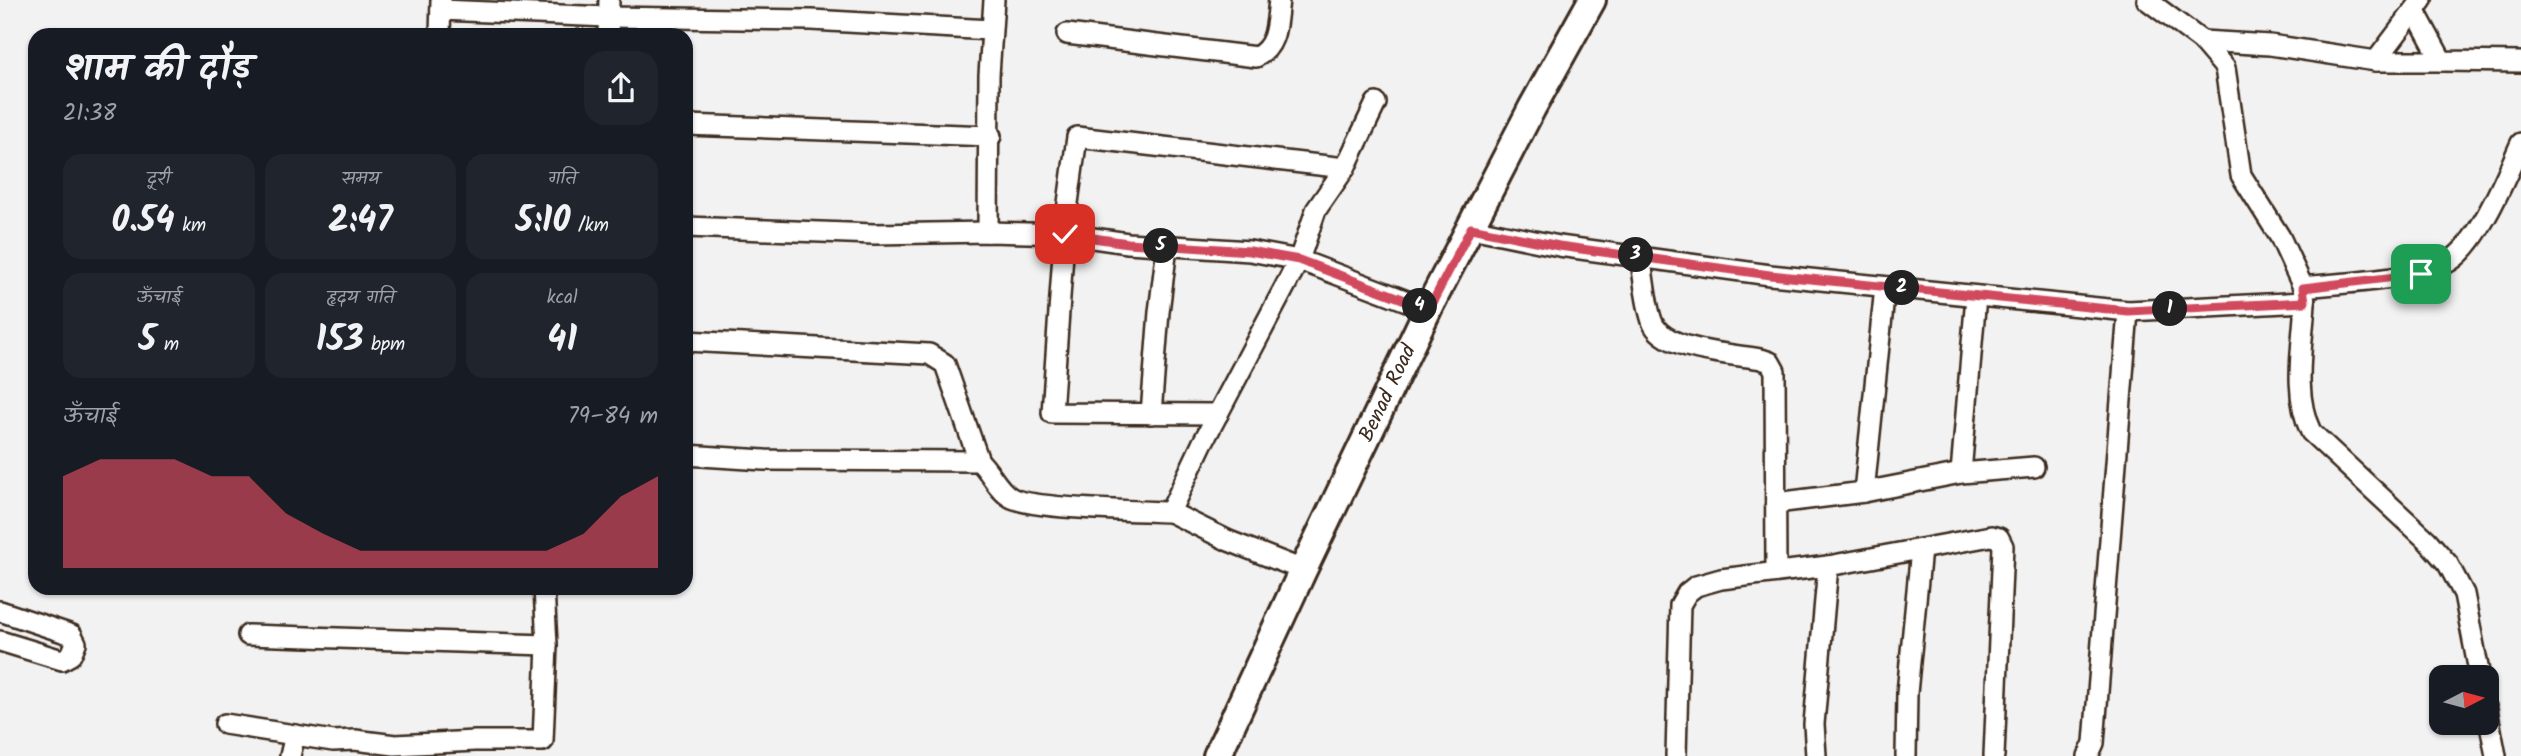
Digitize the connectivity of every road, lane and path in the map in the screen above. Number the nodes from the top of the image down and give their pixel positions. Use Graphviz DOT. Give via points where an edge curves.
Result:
graph roads {
  1 [pos="994,0"];
  2 [pos="1279,0"];
  3 [pos="1592,0"];
  4 [pos="2147,0"];
  5 [pos="441,5"];
  6 [pos="2419,5"];
  7 [pos="609,17"];
  8 [pos="440,28"];
  9 [pos="991,30"];
  10 [pos="1067,34"];
  11 [pos="2202,41"];
  12 [pos="2376,61"];
  13 [pos="2442,61"];
  14 [pos="2521,62"];
  15 [pos="1376,103"];
  16 [pos="693,125"];
  17 [pos="990,136"];
  18 [pos="2521,143"];
  19 [pos="1345,168"];
  20 [pos="693,227"];
  21 [pos="1471,228"];
  22 [pos="988,232"];
  23 [pos="1065,234"];
  24 [pos="1167,247"];
  25 [pos="1640,256"];
  26 [pos="1299,260"];
  27 [pos="1885,287"];
  28 [pos="2304,295"];
  29 [pos="1976,296"];
  30 [pos="1429,309"];
  31 [pos="2128,311"];
  32 [pos="693,341"];
  33 [pos="1151,414"];
  34 [pos="1217,414"];
  35 [pos="693,455"];
  36 [pos="979,461"];
  37 [pos="2034,467"];
  38 [pos="1961,473"];
  39 [pos="1864,492"];
  40 [pos="1776,503"];
  41 [pos="1170,512"];
  42 [pos="1921,549"];
  43 [pos="1828,566"];
  44 [pos="1303,570"];
  45 [pos="1776,572"];
  46 [pos="544,595"];
  47 [pos="0,611"];
  48 [pos="248,635"];
  49 [pos="0,641"];
  50 [pos="547,645"];
  51 [pos="2478,665"];
  52 [pos="225,724"];
  53 [pos="295,735"];
  54 [pos="2492,735"];
  55 [pos="542,749"];
  56 [pos="394,750"];
  57 [pos="290,756"];
  58 [pos="1217,756"];
  59 [pos="1676,756"];
  60 [pos="1816,756"];
  61 [pos="1906,756"];
  62 [pos="1994,756"];
  63 [pos="2088,756"];
  64 [pos="2496,756"];
  1 -- 9 [label="street"];
  2 -- 10 [label="street" via="1274,40 1256,57"];
  3 -- 21 [label="main road, Benad Road"];
  4 -- 11 [label="street"];
  5 -- 7 [label="street"];
  5 -- 8 [label="street"];
  6 -- 12 [label="street"];
  6 -- 13 [label="street"];
  7 -- 9 [label="street" via="811,20"];
  9 -- 17 [label="street"];
  11 -- 12 [label="street" via="2270,45"];
  11 -- 28 [label="street" via="2225,68 2241,175 2280,237"];
  12 -- 13 [label="street"];
  13 -- 14 [label="street"];
  15 -- 19 [label="street"];
  16 -- 17 [label="street"];
  17 -- 22 [label="street"];
  18 -- 28 [label="street" via="2497,195 2465,249 2452,260 2421,274"];
  19 -- 23 [label="street" via="1077,136"];
  19 -- 26 [label="street" via="1316,210"];
  20 -- 22 [label="street" via="874,234"];
  21 -- 25 [label="street"];
  21 -- 30 [label="main road, Benad Road"];
  22 -- 23 [label="street"];
  23 -- 24 [label="street"];
  23 -- 33 [label="street" via="1052,413"];
  24 -- 26 [label="street" via="1250,251"];
  24 -- 33 [label="street"];
  25 -- 27 [label="street"];
  25 -- 40 [label="street" via="1652,323 1664,337 1684,346 1761,359 1770,362 1775,371"];
  26 -- 30 [label="street"];
  26 -- 34 [label="street"];
  27 -- 29 [label="street"];
  27 -- 39 [label="street"];
  28 -- 31 [label="street"];
  28 -- 51 [label="street" via="2303,416 2311,432 2448,564 2464,594"];
  29 -- 31 [label="street"];
  29 -- 38 [label="street"];
  30 -- 44 [label="main road, Benad Road"];
  31 -- 63 [label="street" via="2094,743"];
  32 -- 36 [label="street" via="929,354 945,364"];
  33 -- 34 [label="street"];
  34 -- 41 [label="street"];
  35 -- 36 [label="street"];
  36 -- 41 [label="street" via="1013,500"];
  37 -- 38 [label="street"];
  38 -- 39 [label="street"];
  39 -- 40 [label="street"];
  40 -- 45 [label="street"];
  41 -- 44 [label="street"];
  42 -- 43 [label="street"];
  42 -- 61 [label="street" via="1906,692"];
  42 -- 62 [label="street" via="1991,536 1999,538 2003,547"];
  43 -- 45 [label="street"];
  43 -- 60 [label="street" via="1814,724"];
  44 -- 58 [label="main road, Benad Road"];
  45 -- 59 [label="street" via="1696,586 1680,605"];
  46 -- 50 [label="street"];
  47 -- 49 [label="street" via="72,635 76,643 71,655 62,660"];
  48 -- 50 [label="street"];
  50 -- 55 [label="street"];
  52 -- 53 [label="street"];
  53 -- 56 [label="street" via="355,740"];
  53 -- 57 [label="street"];
  54 -- 64 [label="street"];
  55 -- 56 [label="street" via="475,741"];
}
